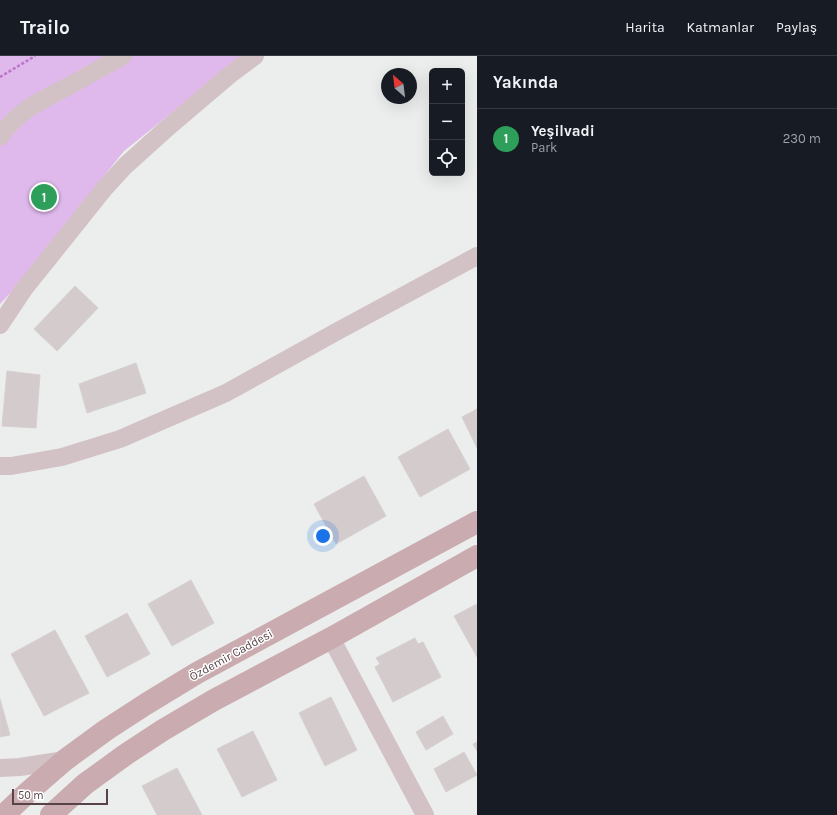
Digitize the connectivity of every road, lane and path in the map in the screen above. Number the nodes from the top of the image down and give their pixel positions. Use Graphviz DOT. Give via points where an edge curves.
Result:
graph roads {
  1 [pos="35,56"];
  2 [pos="123,56"];
  3 [pos="255,56"];
  4 [pos="0,77"];
  5 [pos="0,137"];
  6 [pos="477,256"];
  7 [pos="0,325"];
  8 [pos="0,466"];
  9 [pos="477,522"];
  10 [pos="477,556"];
  11 [pos="331,638"];
  12 [pos="65,760"];
  13 [pos="0,768"];
  14 [pos="4,815"];
  15 [pos="51,815"];
  16 [pos="425,815"];
  1 -- 4 [label="path"];
  2 -- 5 [label="street" via="29,108 12,122"];
  3 -- 7 [label="street" via="125,166 24,289"];
  6 -- 8 [label="street" via="226,393 120,439 62,457"];
  9 -- 12 [label="main road, Özdemir Caddesi" via="197,673 106,730"];
  10 -- 11 [label="main road"];
  11 -- 15 [label="main road" via="163,730 85,784"];
  11 -- 16 [label="street"];
  12 -- 13 [label="street"];
  12 -- 14 [label="main road, Özdemir Caddesi"];
}
